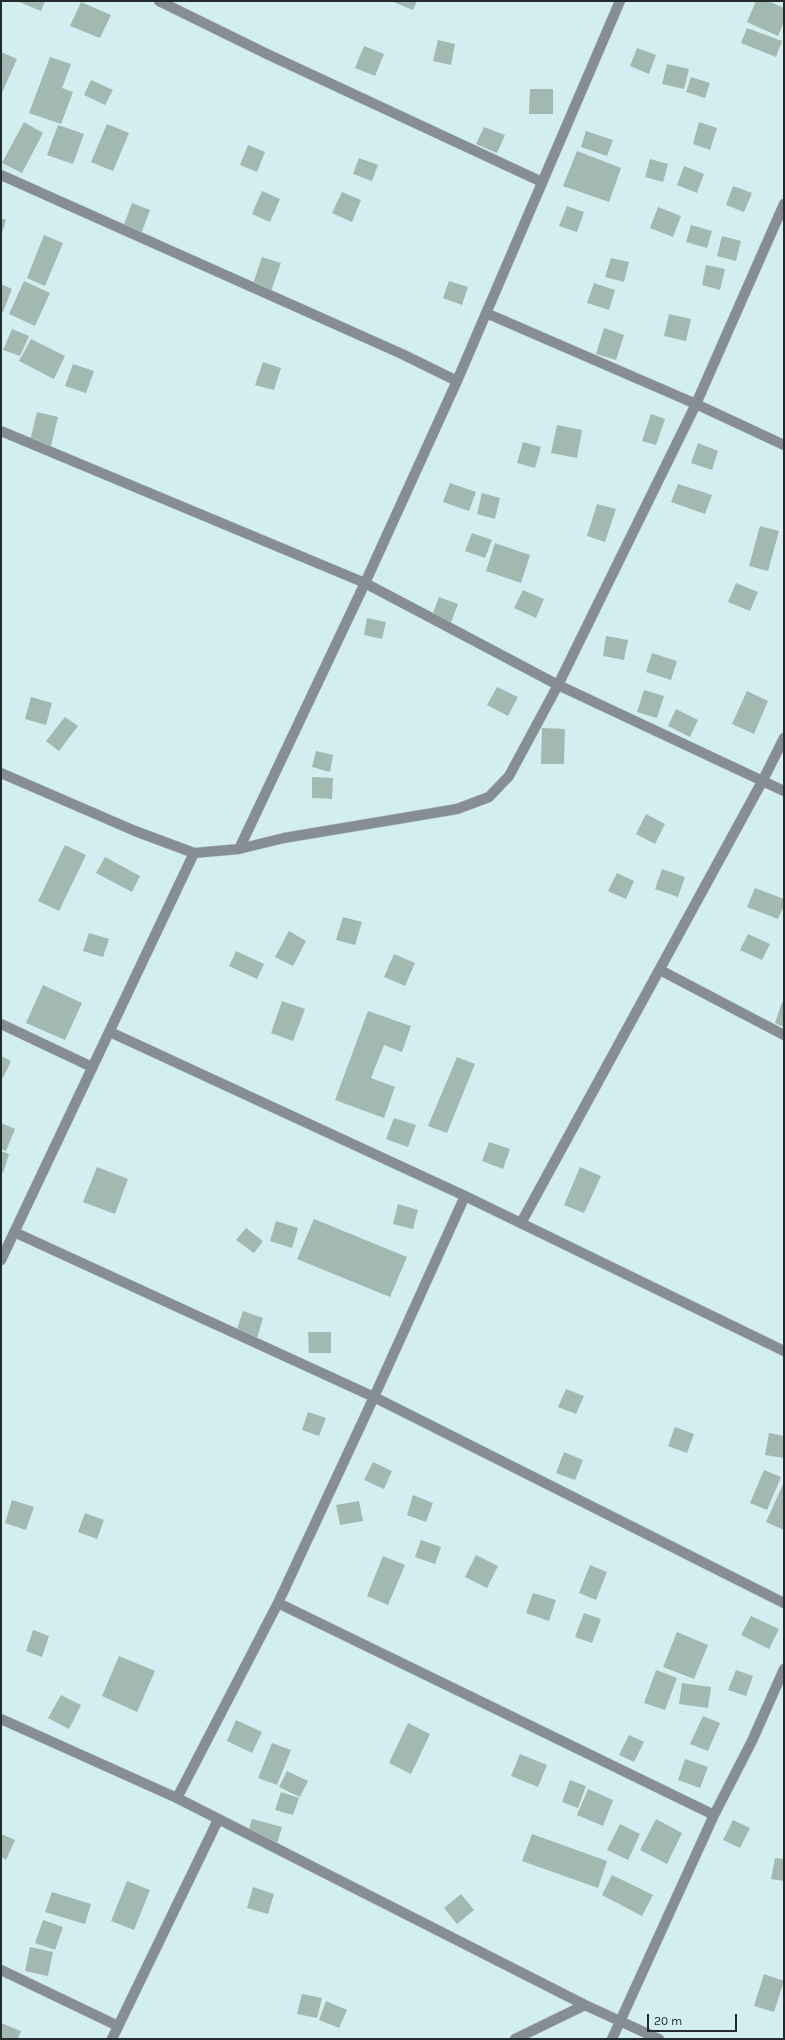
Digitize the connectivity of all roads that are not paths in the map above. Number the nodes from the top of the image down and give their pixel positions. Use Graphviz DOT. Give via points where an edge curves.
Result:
graph roads {
  1 [pos="159,1"];
  2 [pos="620,1"];
  3 [pos="1,175"];
  4 [pos="542,182"];
  5 [pos="784,204"];
  6 [pos="486,313"];
  7 [pos="457,381"];
  8 [pos="696,404"];
  9 [pos="1,431"];
  10 [pos="784,445"];
  11 [pos="365,583"];
  12 [pos="558,686"];
  13 [pos="784,738"];
  14 [pos="1,773"];
  15 [pos="763,780"];
  16 [pos="784,791"];
  17 [pos="239,849"];
  18 [pos="194,853"];
  19 [pos="660,970"];
  20 [pos="1,1024"];
  21 [pos="110,1032"];
  22 [pos="784,1035"];
  23 [pos="92,1067"];
  24 [pos="464,1196"];
  25 [pos="521,1223"];
  26 [pos="14,1232"];
  27 [pos="1,1260"];
  28 [pos="784,1351"];
  29 [pos="374,1397"];
  30 [pos="278,1602"];
  31 [pos="784,1603"];
  32 [pos="784,1669"];
  33 [pos="1,1719"];
  34 [pos="176,1798"];
  35 [pos="714,1815"];
  36 [pos="218,1820"];
  37 [pos="1,1970"];
  38 [pos="585,2005"];
  39 [pos="620,2021"];
  40 [pos="118,2026"];
  41 [pos="112,2039"];
  42 [pos="515,2039"];
  43 [pos="612,2039"];
  44 [pos="659,2039"];
  1 -- 4 [label="street"];
  2 -- 4 [label="street"];
  3 -- 7 [label="street"];
  4 -- 6 [label="street"];
  5 -- 8 [label="street"];
  6 -- 7 [label="street"];
  6 -- 8 [label="street"];
  7 -- 11 [label="street"];
  8 -- 10 [label="street"];
  8 -- 12 [label="street"];
  9 -- 11 [label="street"];
  11 -- 12 [label="street"];
  11 -- 17 [label="street"];
  12 -- 15 [label="street"];
  12 -- 17 [label="street" via="509,776 489,797 457,809 284,838"];
  13 -- 15 [label="street"];
  14 -- 18 [label="street" via="135,831"];
  15 -- 16 [label="street"];
  15 -- 19 [label="street"];
  17 -- 18 [label="street"];
  18 -- 21 [label="street"];
  19 -- 22 [label="street"];
  19 -- 25 [label="street"];
  20 -- 23 [label="street"];
  21 -- 23 [label="street"];
  21 -- 24 [label="street"];
  23 -- 26 [label="street"];
  24 -- 25 [label="street"];
  24 -- 29 [label="street"];
  25 -- 28 [label="street"];
  26 -- 27 [label="street"];
  26 -- 29 [label="street"];
  29 -- 30 [label="street"];
  29 -- 31 [label="street"];
  30 -- 34 [label="street"];
  30 -- 35 [label="street"];
  32 -- 35 [label="street" via="752,1741"];
  33 -- 34 [label="street"];
  34 -- 36 [label="street"];
  35 -- 39 [label="street"];
  36 -- 38 [label="street"];
  36 -- 40 [label="street"];
  37 -- 40 [label="street"];
  38 -- 39 [label="street"];
  38 -- 42 [label="street"];
  39 -- 43 [label="street"];
  39 -- 44 [label="street"];
  40 -- 41 [label="street"];
}
